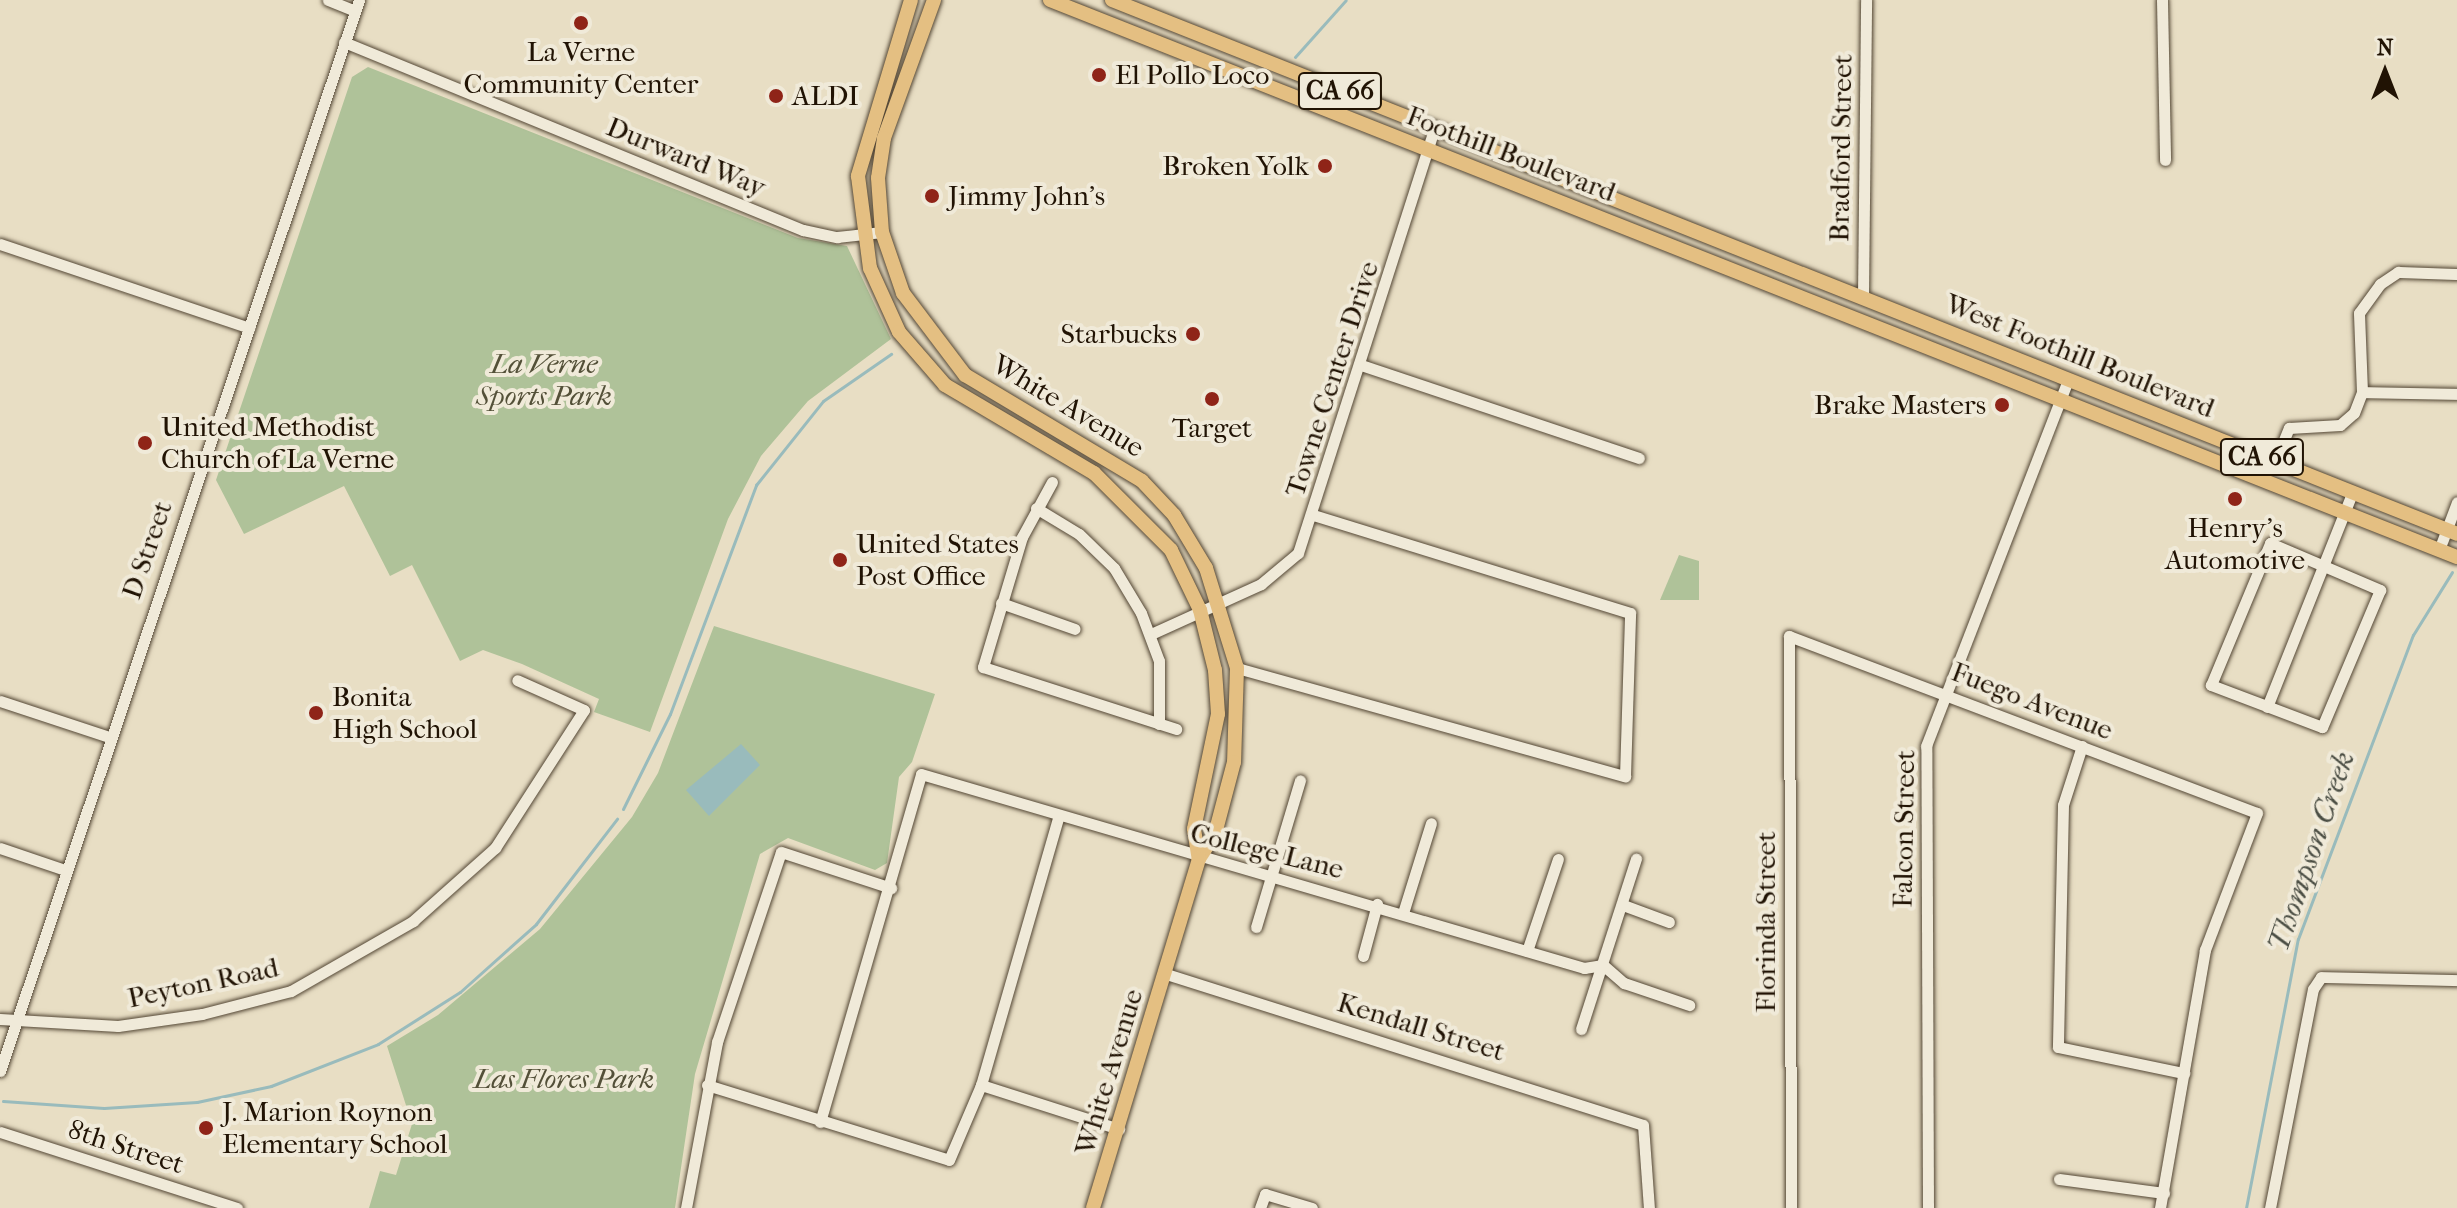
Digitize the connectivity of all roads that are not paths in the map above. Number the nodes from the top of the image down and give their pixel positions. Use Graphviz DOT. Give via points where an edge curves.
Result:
graph roads {
  1 [pos="328,0"];
  2 [pos="911,0"];
  3 [pos="934,0"];
  4 [pos="1050,0"];
  5 [pos="1112,0"];
  6 [pos="1866,0"];
  7 [pos="2162,0"];
  8 [pos="357,6"];
  9 [pos="344,42"];
  10 [pos="1434,129"];
  11 [pos="1426,149"];
  12 [pos="2165,160"];
  13 [pos="882,232"];
  14 [pos="861,234"];
  15 [pos="0,244"];
  16 [pos="2457,274"];
  17 [pos="1863,297"];
  18 [pos="1863,319"];
  19 [pos="249,328"];
  20 [pos="1361,365"];
  21 [pos="2068,380"];
  22 [pos="2457,387"];
  23 [pos="2440,391"];
  24 [pos="2362,392"];
  25 [pos="2457,394"];
  26 [pos="2061,398"];
  27 [pos="1639,458"];
  28 [pos="2275,462"];
  29 [pos="1052,482"];
  30 [pos="2352,493"];
  31 [pos="2457,502"];
  32 [pos="1036,508"];
  33 [pos="2345,512"];
  34 [pos="1313,515"];
  35 [pos="2452,532"];
  36 [pos="2439,550"];
  37 [pos="2457,557"];
  38 [pos="2328,564"];
  39 [pos="1219,601"];
  40 [pos="1001,603"];
  41 [pos="1200,610"];
  42 [pos="1075,629"];
  43 [pos="1151,634"];
  44 [pos="1789,636"];
  45 [pos="1237,668"];
  46 [pos="517,680"];
  47 [pos="1944,693"];
  48 [pos="0,701"];
  49 [pos="2267,707"];
  50 [pos="1159,724"];
  51 [pos="1176,729"];
  52 [pos="109,737"];
  53 [pos="2082,746"];
  54 [pos="1300,780"];
  55 [pos="1058,818"];
  56 [pos="1431,823"];
  57 [pos="0,848"];
  58 [pos="1199,859"];
  59 [pos="1558,859"];
  60 [pos="1636,859"];
  61 [pos="65,870"];
  62 [pos="1272,872"];
  63 [pos="891,888"];
  64 [pos="1377,904"];
  65 [pos="1623,905"];
  66 [pos="1403,913"];
  67 [pos="1669,922"];
  68 [pos="1256,927"];
  69 [pos="1527,951"];
  70 [pos="1363,956"];
  71 [pos="1603,965"];
  72 [pos="1166,974"];
  73 [pos="2457,980"];
  74 [pos="1689,1005"];
  75 [pos="0,1019"];
  76 [pos="15,1021"];
  77 [pos="1581,1029"];
  78 [pos="0,1071"];
  79 [pos="2184,1073"];
  80 [pos="707,1085"];
  81 [pos="981,1085"];
  82 [pos="820,1122"];
  83 [pos="1119,1129"];
  84 [pos="0,1132"];
  85 [pos="2059,1179"];
  86 [pos="2164,1193"];
  87 [pos="237,1208"];
  88 [pos="686,1208"];
  89 [pos="1093,1208"];
  90 [pos="1260,1208"];
  91 [pos="1312,1208"];
  92 [pos="1649,1208"];
  93 [pos="1791,1208"];
  94 [pos="1928,1208"];
  95 [pos="2160,1208"];
  96 [pos="2270,1208"];
  1 -- 8 [label="street"];
  2 -- 14 [label="main road, White Avenue" via="866,130 858,176"];
  3 -- 13 [label="main road, White Avenue" via="884,138"];
  4 -- 11 [label="main road, Foothill Boulevard / CA 66"];
  5 -- 10 [label="main road, Foothill Boulevard / CA 66"];
  6 -- 17 [label="street, Bradford Street"];
  7 -- 12 [label="street"];
  8 -- 9 [label="street, D Street"];
  9 -- 14 [label="street, Durward Way" via="803,230"];
  9 -- 19 [label="street, D Street"];
  10 -- 11 [label="street, Towne Center Drive"];
  10 -- 17 [label="main road, Foothill Boulevard / CA 66"];
  11 -- 18 [label="main road, Foothill Boulevard / CA 66"];
  11 -- 20 [label="street, Towne Center Drive"];
  13 -- 14 [label="street, Durward Way"];
  13 -- 39 [label="main road, White Avenue" via="903,293 946,357 1142,481 1174,515"];
  14 -- 41 [label="main road, White Avenue" via="892,318 927,367 969,402 1126,499 1171,550"];
  15 -- 19 [label="street"];
  16 -- 24 [label="street" via="2398,272 2380,284 2359,313"];
  17 -- 21 [label="main road, West Foothill Boulevard / CA 66"];
  18 -- 26 [label="main road, West Foothill Boulevard / CA 66"];
  19 -- 52 [label="street, D Street"];
  20 -- 27 [label="street"];
  20 -- 34 [label="street, Towne Center Drive"];
  21 -- 26 [label="street, Falcon Street"];
  21 -- 28 [label="main road, West Foothill Boulevard / CA 66"];
  22 -- 23 [label="street"];
  23 -- 24 [label="street"];
  23 -- 25 [label="street"];
  24 -- 28 [label="street" via="2340,425 2289,428"];
  26 -- 33 [label="main road, West Foothill Boulevard / CA 66"];
  26 -- 47 [label="street, Falcon Street"];
  28 -- 30 [label="main road, West Foothill Boulevard / CA 66"];
  29 -- 32 [label="street"];
  30 -- 33 [label="street"];
  30 -- 35 [label="main road, West Foothill Boulevard / CA 66"];
  31 -- 35 [label="street"];
  32 -- 40 [label="street"];
  32 -- 43 [label="street" via="1079,534 1114,568"];
  33 -- 36 [label="main road, West Foothill Boulevard / CA 66"];
  33 -- 38 [label="street"];
  34 -- 39 [label="street, Towne Center Drive" via="1298,553 1261,584"];
  34 -- 45 [label="street" via="1630,613 1625,776"];
  35 -- 36 [label="street"];
  36 -- 37 [label="main road, West Foothill Boulevard / CA 66"];
  38 -- 49 [label="street"];
  38 -- 49 [label="street" via="2372,581 2380,596 2332,717 2322,727 2308,726"];
  38 -- 49 [label="street" via="2270,543 2211,685"];
  39 -- 41 [label="street, Towne Center Drive"];
  39 -- 45 [label="main road, White Avenue"];
  40 -- 42 [label="street"];
  40 -- 50 [label="street" via="983,667"];
  41 -- 43 [label="street, Towne Center Drive"];
  41 -- 58 [label="main road, White Avenue" via="1218,714 1194,829"];
  43 -- 50 [label="street" via="1162,681"];
  44 -- 47 [label="street, Fuego Avenue"];
  44 -- 93 [label="street, Florinda Street"];
  45 -- 58 [label="main road, White Avenue" via="1234,762 1215,834"];
  46 -- 76 [label="street, Peyton Road" via="584,710 495,848 413,921 291,991 118,1026"];
  47 -- 53 [label="street, Fuego Avenue"];
  47 -- 94 [label="street, Falcon Street" via="1926,746"];
  48 -- 52 [label="street"];
  50 -- 51 [label="street"];
  52 -- 61 [label="street, D Street"];
  53 -- 79 [label="street" via="2063,805 2058,1047"];
  53 -- 79 [label="street, Fuego Avenue" via="2257,813 2205,950"];
  54 -- 62 [label="street"];
  55 -- 58 [label="street, College Lane"];
  55 -- 63 [label="street, College Lane" via="921,774"];
  55 -- 81 [label="street"];
  56 -- 66 [label="street"];
  57 -- 61 [label="street"];
  58 -- 62 [label="street, College Lane"];
  58 -- 72 [label="main road, White Avenue"];
  59 -- 69 [label="street"];
  60 -- 65 [label="street"];
  61 -- 76 [label="street, D Street"];
  62 -- 64 [label="street, College Lane"];
  62 -- 68 [label="street"];
  63 -- 80 [label="street" via="781,852"];
  63 -- 82 [label="street"];
  64 -- 66 [label="street, College Lane"];
  64 -- 70 [label="street"];
  65 -- 67 [label="street"];
  65 -- 71 [label="street"];
  66 -- 69 [label="street, College Lane"];
  69 -- 71 [label="street, College Lane" via="1584,968"];
  71 -- 74 [label="street" via="1624,983"];
  71 -- 77 [label="street"];
  72 -- 83 [label="main road, White Avenue"];
  72 -- 92 [label="street, Kendall Street" via="1643,1125 1649,1143"];
  73 -- 96 [label="street" via="2321,977 2313,989"];
  75 -- 76 [label="street, Peyton Road"];
  76 -- 78 [label="street, D Street"];
  79 -- 86 [label="street"];
  80 -- 82 [label="street"];
  80 -- 88 [label="street"];
  81 -- 82 [label="street" via="949,1160"];
  81 -- 83 [label="street"];
  83 -- 89 [label="main road, White Avenue"];
  84 -- 87 [label="street, 8th Street"];
  85 -- 86 [label="street"];
  86 -- 95 [label="street"];
  90 -- 91 [label="street" via="1265,1194"];
}
